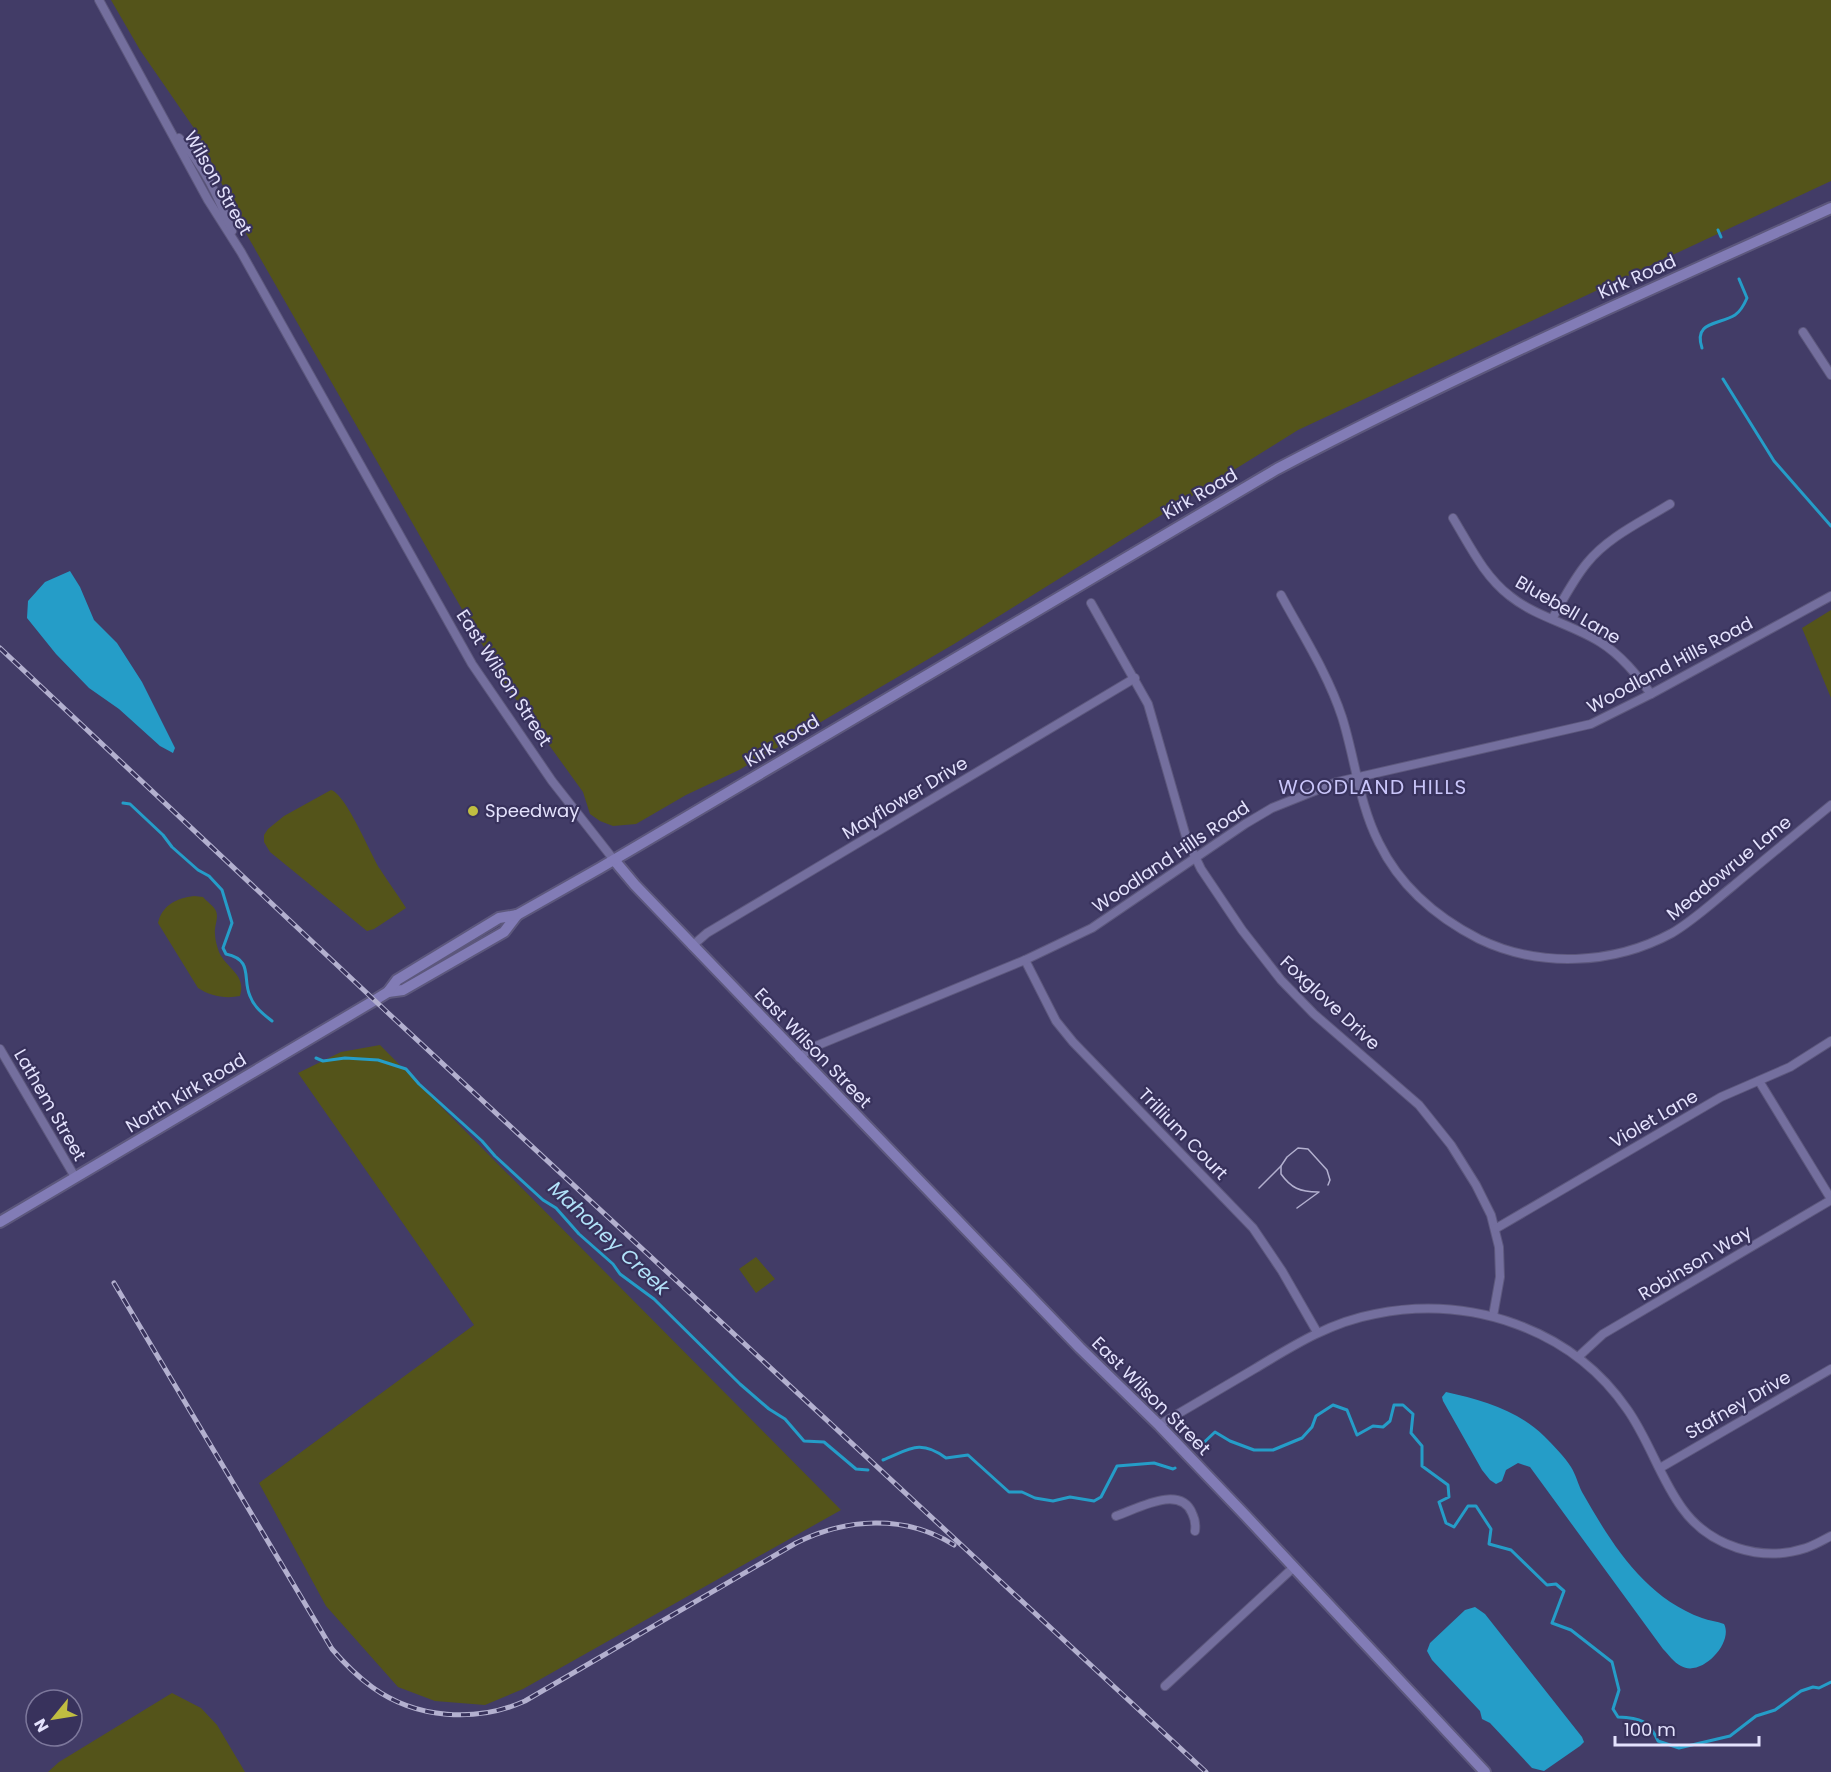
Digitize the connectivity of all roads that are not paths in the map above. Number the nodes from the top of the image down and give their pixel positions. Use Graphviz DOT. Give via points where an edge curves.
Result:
graph roads {
  1 [pos="99,0"];
  2 [pos="1831,208"];
  3 [pos="241,252"];
  4 [pos="1803,332"];
  5 [pos="1831,375"];
  6 [pos="1670,504"];
  7 [pos="1453,519"];
  8 [pos="1281,595"];
  9 [pos="1831,597"];
  10 [pos="1091,603"];
  11 [pos="1552,619"];
  12 [pos="1135,678"];
  13 [pos="1651,694"];
  14 [pos="1358,777"];
  15 [pos="1831,805"];
  16 [pos="1194,859"];
  17 [pos="614,860"];
  18 [pos="692,946"];
  19 [pos="1025,960"];
  20 [pos="1831,1041"];
  21 [pos="0,1049"];
  22 [pos="799,1058"];
  23 [pos="1759,1081"];
  24 [pos="75,1177"];
  25 [pos="1831,1199"];
  26 [pos="0,1222"];
  27 [pos="1496,1229"];
  28 [pos="1493,1316"];
  29 [pos="1317,1332"];
  30 [pos="1578,1357"];
  31 [pos="1831,1369"];
  32 [pos="1159,1425"];
  33 [pos="1660,1468"];
  34 [pos="1116,1516"];
  35 [pos="1195,1531"];
  36 [pos="1831,1536"];
  37 [pos="1294,1567"];
  38 [pos="1165,1686"];
  39 [pos="1485,1772"];
  1 -- 3 [label="street, Wilson Street" via="172,130 216,192"];
  2 -- 17 [label="street, Kirk Road" via="1486,364 1277,469"];
  3 -- 17 [label="street, East Wilson Street" via="472,664 552,781"];
  4 -- 5 [label="street"];
  6 -- 11 [label="street" via="1593,556"];
  7 -- 11 [label="street, Bluebell Lane" via="1493,581 1520,604"];
  8 -- 14 [label="street, Meadowrue Lane" via="1335,699"];
  9 -- 13 [label="street, Woodland Hills Road"];
  10 -- 12 [label="street, Foxglove Drive"];
  11 -- 13 [label="street, Bluebell Lane" via="1613,651"];
  12 -- 16 [label="street, Foxglove Drive" via="1148,704"];
  12 -- 18 [label="street, Mayflower Drive" via="707,933"];
  13 -- 14 [label="street, Woodland Hills Road" via="1580,727"];
  14 -- 15 [label="street, Meadowrue Lane" via="1378,842 1393,868 1421,900 1450,923 1487,942 1517,953 1554,959 1607,955 1672,932"];
  14 -- 16 [label="street, Woodland Hills Road" via="1272,808"];
  16 -- 19 [label="street, Woodland Hills Road" via="1092,928"];
  16 -- 27 [label="street, Foxglove Drive" via="1281,980 1314,1014 1408,1093 1435,1123 1476,1185"];
  17 -- 18 [label="street, East Wilson Street"];
  17 -- 24 [label="street, North Kirk Road" via="517,915 504,932 403,990 388,992"];
  18 -- 22 [label="street, East Wilson Street"];
  19 -- 22 [label="street, Woodland Hills Road" via="811,1048"];
  19 -- 29 [label="street, Trillium Court" via="1056,1021 1073,1042 1253,1227"];
  20 -- 23 [label="street, Violet Lane"];
  21 -- 24 [label="street, Lathem Street"];
  22 -- 32 [label="street, East Wilson Street"];
  23 -- 25 [label="street"];
  23 -- 27 [label="street, Violet Lane" via="1721,1097"];
  24 -- 26 [label="street, North Kirk Road"];
  25 -- 30 [label="street, Robinson Way" via="1603,1334"];
  27 -- 28 [label="street, Foxglove Drive" via="1501,1266"];
  28 -- 29 [label="street" via="1446,1308 1395,1310"];
  28 -- 30 [label="street" via="1537,1332"];
  29 -- 32 [label="street"];
  30 -- 33 [label="street" via="1627,1408"];
  31 -- 33 [label="street, Stafney Drive"];
  32 -- 37 [label="street, East Wilson Street"];
  33 -- 36 [label="street" via="1681,1507 1696,1525 1735,1548 1781,1553 1806,1548"];
  34 -- 35 [label="street" via="1171,1498 1188,1505"];
  37 -- 38 [label="street"];
  37 -- 39 [label="street, East Wilson Street"];
}
